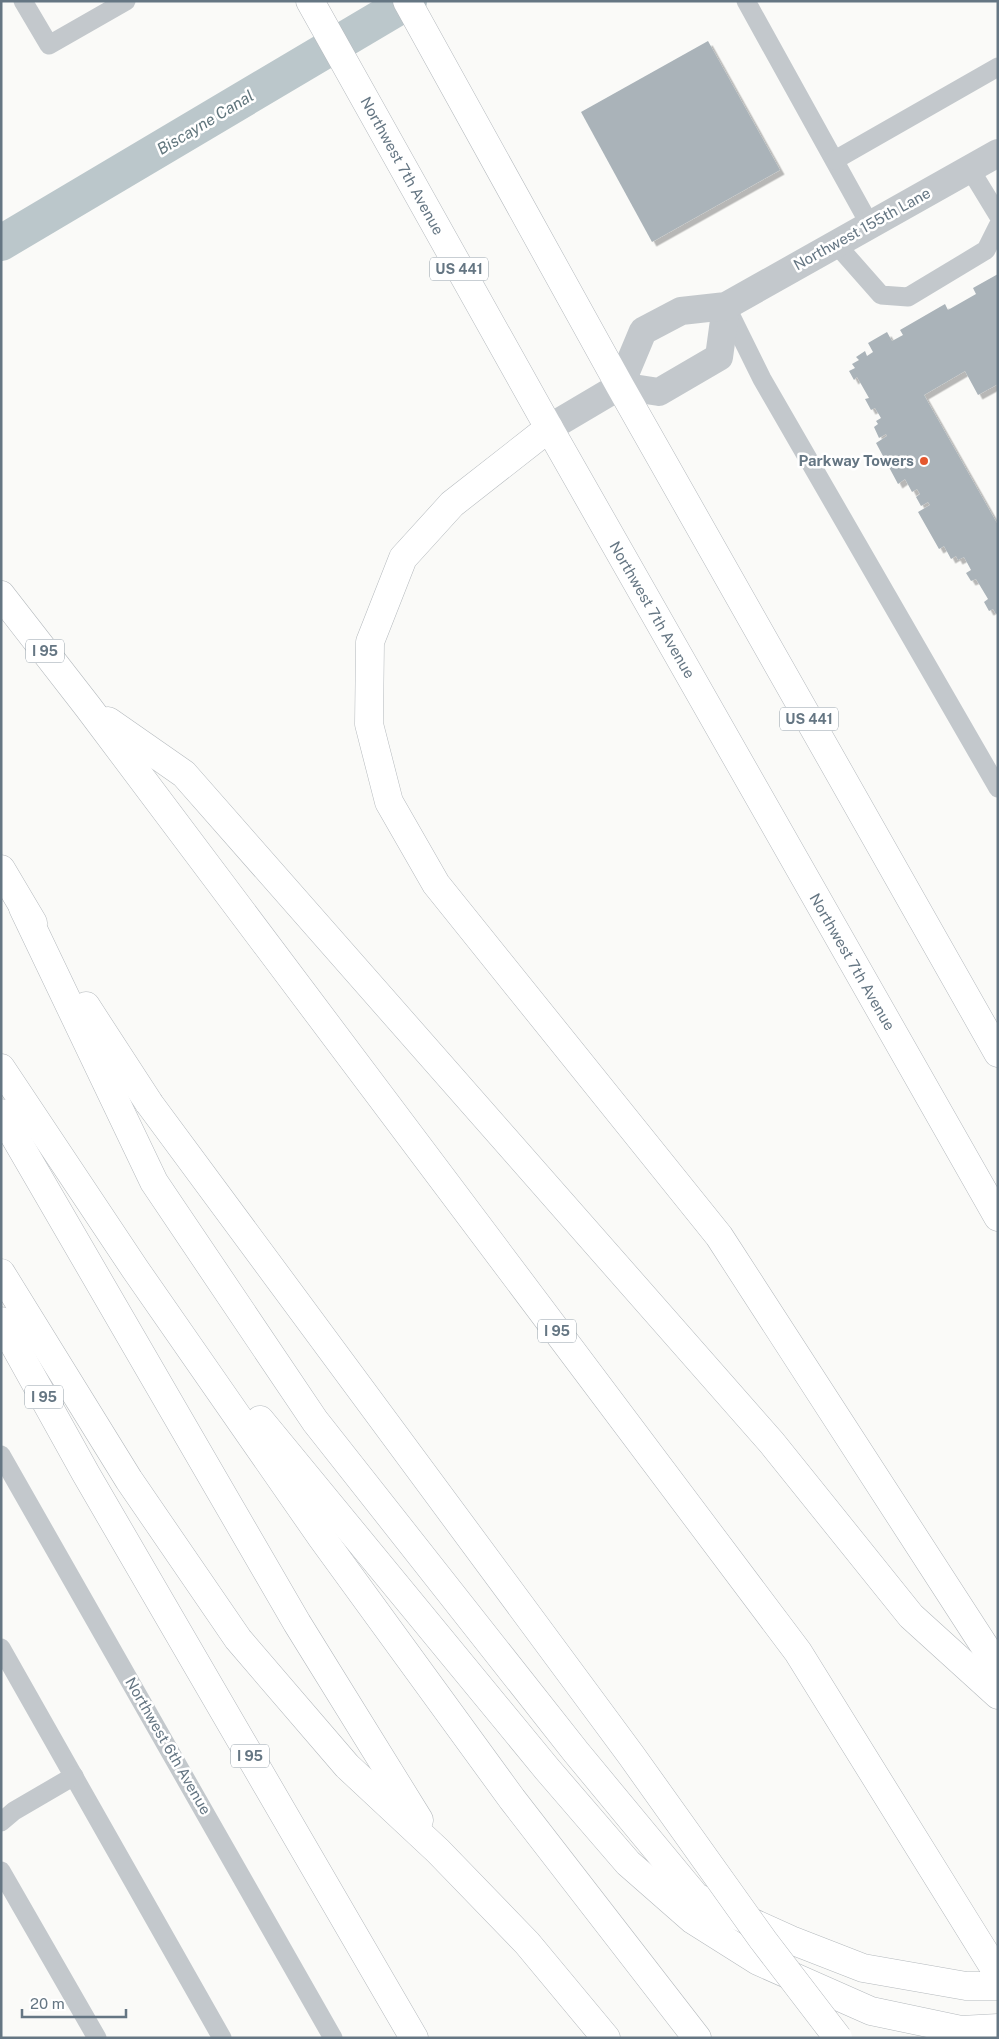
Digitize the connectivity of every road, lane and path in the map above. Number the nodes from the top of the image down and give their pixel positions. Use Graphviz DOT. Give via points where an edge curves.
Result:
graph roads {
  1 [pos="23,1"];
  2 [pos="126,1"];
  3 [pos="310,1"];
  4 [pos="407,1"];
  5 [pos="746,1"];
  6 [pos="998,67"];
  7 [pos="998,153"];
  8 [pos="835,160"];
  9 [pos="970,168"];
  10 [pos="998,214"];
  11 [pos="870,225"];
  12 [pos="998,226"];
  13 [pos="836,244"];
  14 [pos="726,306"];
  15 [pos="620,386"];
  16 [pos="549,428"];
  17 [pos="1,595"];
  18 [pos="88,708"];
  19 [pos="998,788"];
  20 [pos="1,869"];
  21 [pos="23,908"];
  22 [pos="998,1053"];
  23 [pos="1,1068"];
  24 [pos="1,1113"];
  25 [pos="998,1216"];
  26 [pos="135,1268"];
  27 [pos="1,1273"];
  28 [pos="1,1321"];
  29 [pos="1,1455"];
  30 [pos="1,1648"];
  31 [pos="998,1667"];
  32 [pos="998,1695"];
  33 [pos="74,1776"];
  34 [pos="1,1822"];
  35 [pos="438,1851"];
  36 [pos="1,1871"];
  37 [pos="998,1974"];
  38 [pos="998,1986"];
  39 [pos="998,2028"];
  40 [pos="97,2038"];
  41 [pos="222,2038"];
  42 [pos="333,2038"];
  43 [pos="414,2038"];
  44 [pos="606,2038"];
  45 [pos="697,2038"];
  46 [pos="838,2038"];
  1 -- 2 [label="lane" via="49,45"];
  3 -- 16 [label="main road, Northwest 7th Avenue / US 441"];
  4 -- 15 [label="main road, US 441"];
  5 -- 8 [label="lane"];
  6 -- 8 [label="lane"];
  7 -- 9 [label="street, Northwest 155th Lane"];
  8 -- 11 [label="lane"];
  9 -- 10 [label="lane"];
  9 -- 11 [label="street, Northwest 155th Lane"];
  11 -- 13 [label="street, Northwest 155th Lane"];
  12 -- 13 [label="lane" via="986,250 908,297 881,295"];
  13 -- 14 [label="street, Northwest 155th Lane"];
  14 -- 15 [label="street, Northwest 155th Lane" via="681,311 643,331"];
  14 -- 15 [label="street" via="719,357 658,392"];
  14 -- 19 [label="lane" via="762,379"];
  15 -- 16 [label="street"];
  15 -- 22 [label="main road, US 441"];
  16 -- 25 [label="main road, Northwest 7th Avenue / US 441"];
  16 -- 31 [label="main road" via="452,504 403,558 370,642 369,724 389,802 436,884 719,1236"];
  17 -- 18 [label="main road, I 95"];
  18 -- 32 [label="main road" via="184,774 772,1443 910,1616"];
  18 -- 37 [label="main road, I 95" via="798,1652"];
  20 -- 21 [label="main road"];
  21 -- 38 [label="main road, bridge" via="154,1182 315,1421 576,1752 696,1897 790,1940 863,1968 966,1986"];
  21 -- 46 [label="main road, bridge" via="149,1103"];
  23 -- 26 [label="main road"];
  24 -- 35 [label="main road" via="297,1623"];
  26 -- 39 [label="main road, bridge" via="547,1770 628,1863 693,1920 758,1961 871,2011 960,2030"];
  26 -- 45 [label="main road" via="322,1538 512,1799"];
  27 -- 35 [label="main road" via="129,1480 238,1639 347,1766"];
  28 -- 43 [label="main road, I 95"];
  29 -- 42 [label="lane, Northwest 6th Avenue"];
  30 -- 33 [label="lane"];
  33 -- 34 [label="lane"];
  33 -- 41 [label="lane"];
  35 -- 44 [label="main road" via="527,1943"];
  36 -- 40 [label="lane"];
}
